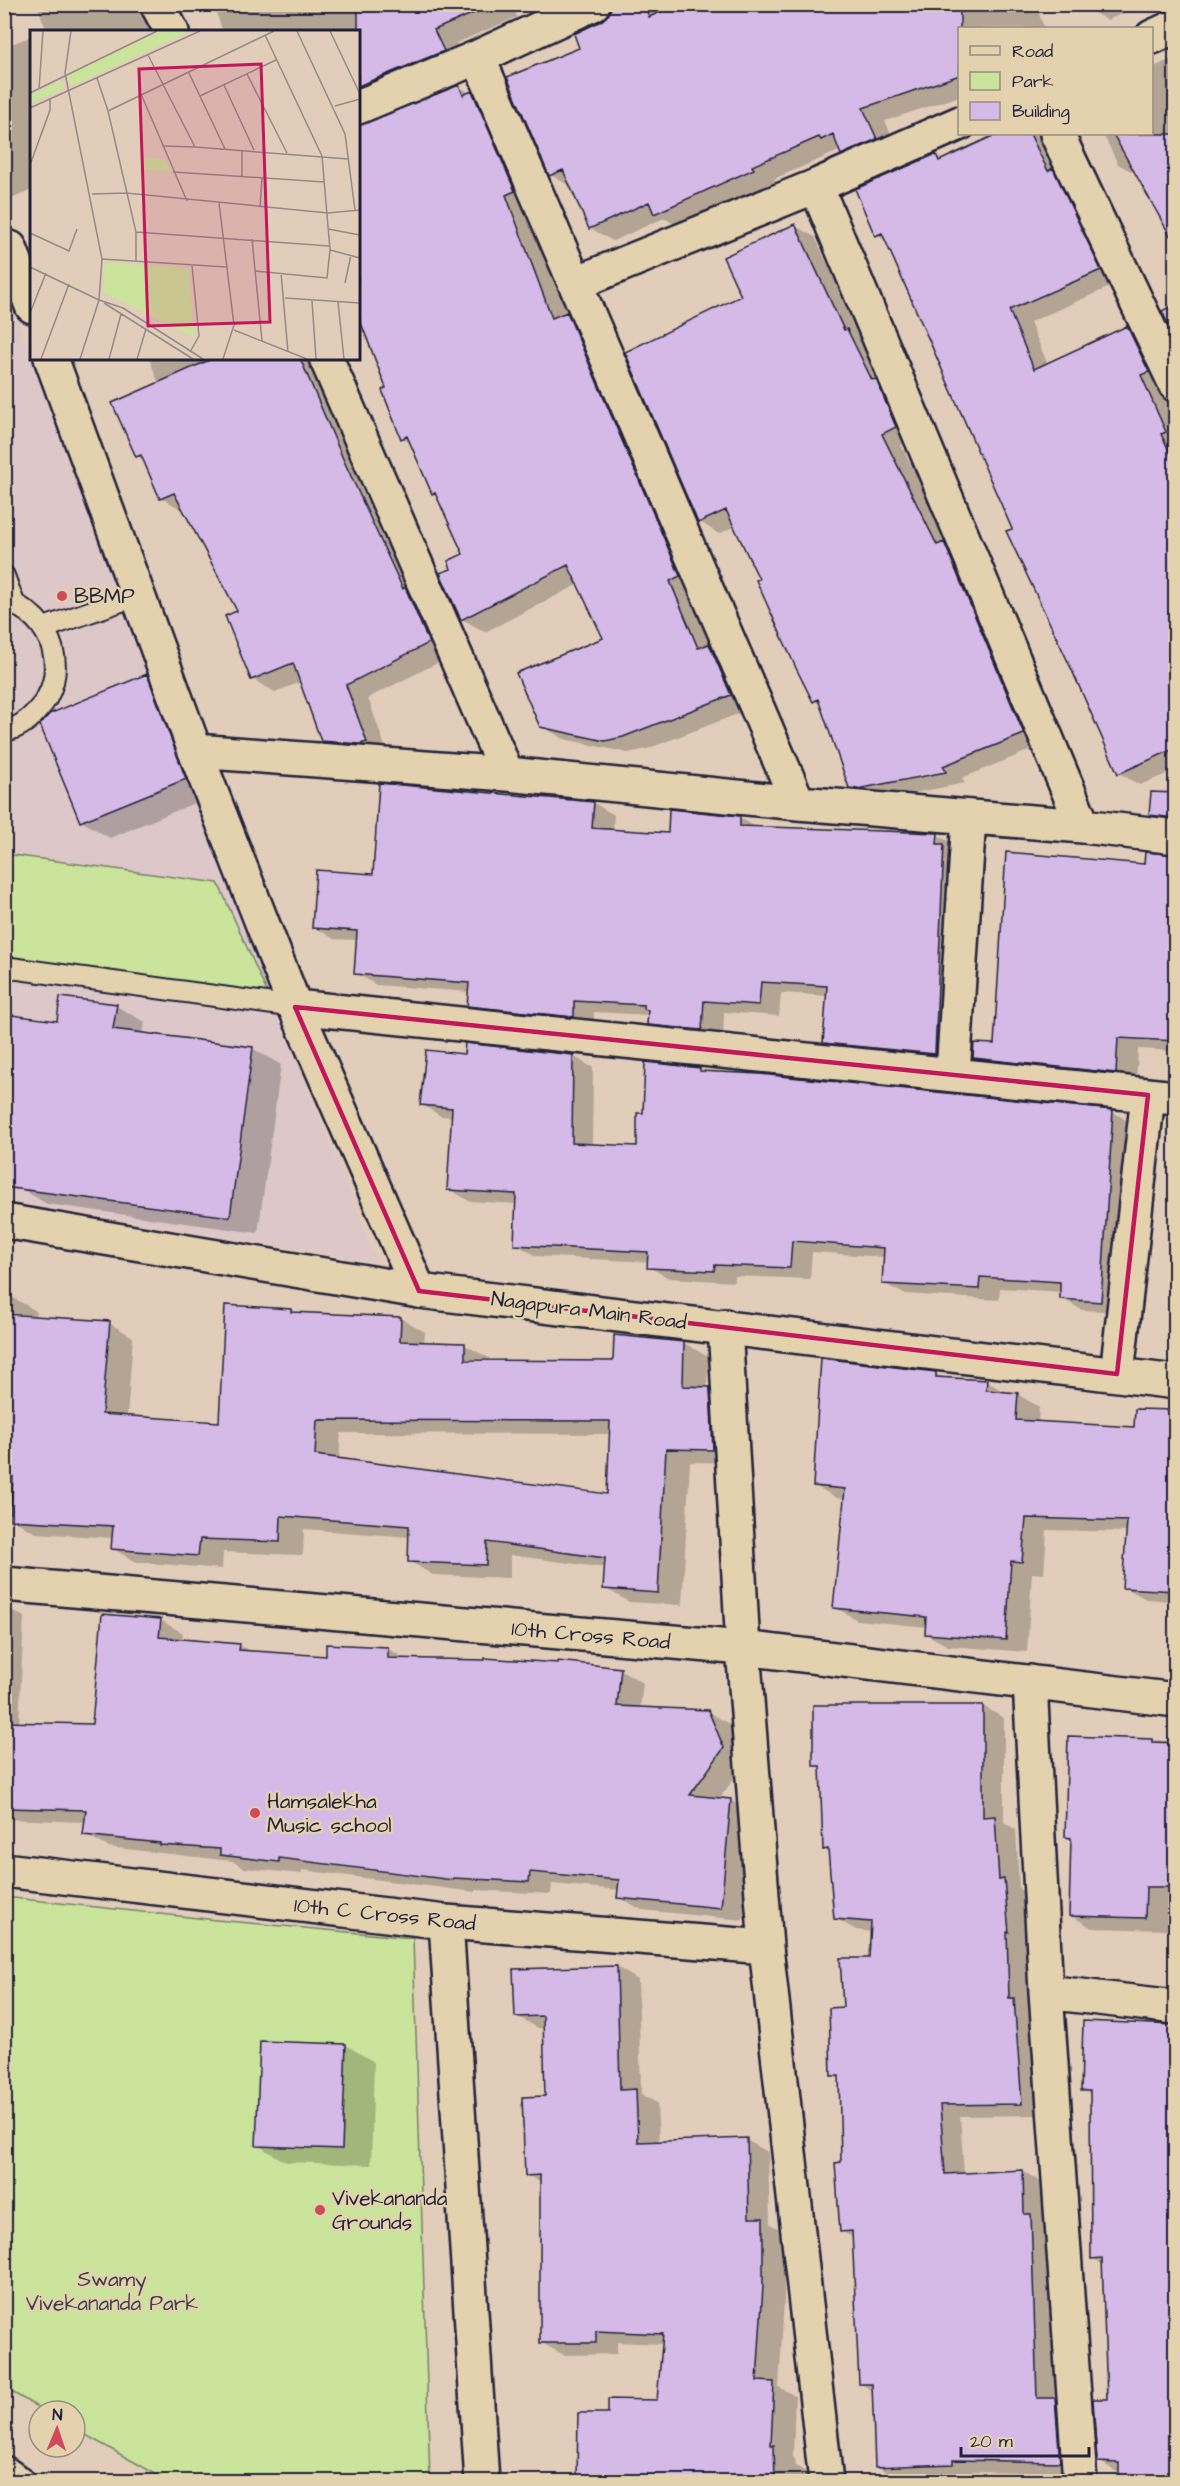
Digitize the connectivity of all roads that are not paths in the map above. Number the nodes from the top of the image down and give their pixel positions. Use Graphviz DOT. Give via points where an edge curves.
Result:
graph roads {
  1 [pos="157,4"];
  2 [pos="593,4"];
  3 [pos="1176,26"];
  4 [pos="170,30"];
  5 [pos="1153,37"];
  6 [pos="478,57"];
  7 [pos="360,106"];
  8 [pos="958,124"];
  9 [pos="1057,135"];
  10 [pos="816,186"];
  11 [pos="15,246"];
  12 [pos="576,284"];
  13 [pos="30,299"];
  14 [pos="52,360"];
  15 [pos="327,360"];
  16 [pos="1176,385"];
  17 [pos="4,576"];
  18 [pos="138,595"];
  19 [pos="9,602"];
  20 [pos="44,628"];
  21 [pos="4,731"];
  22 [pos="195,752"];
  23 [pos="507,774"];
  24 [pos="798,803"];
  25 [pos="969,817"];
  26 [pos="1083,826"];
  27 [pos="1176,837"];
  28 [pos="4,967"];
  29 [pos="295,1007"];
  30 [pos="953,1075"];
  31 [pos="1162,1097"];
  32 [pos="4,1221"];
  33 [pos="419,1291"];
  34 [pos="725,1326"];
  35 [pos="1117,1374"];
  36 [pos="1176,1382"];
  37 [pos="4,1584"];
  38 [pos="743,1648"];
  39 [pos="1030,1682"];
  40 [pos="1176,1700"];
  41 [pos="4,1870"];
  42 [pos="446,1922"];
  43 [pos="766,1947"];
  44 [pos="1046,1992"];
  45 [pos="1176,2007"];
  46 [pos="4,2473"];
  47 [pos="17,2481"];
  48 [pos="482,2481"];
  49 [pos="826,2481"];
  50 [pos="1080,2481"];
  1 -- 4 [label="street"];
  2 -- 6 [label="street"];
  3 -- 5 [label="street"];
  6 -- 7 [label="street"];
  6 -- 12 [label="street"];
  8 -- 10 [label="street"];
  9 -- 16 [label="street"];
  10 -- 12 [label="street"];
  10 -- 26 [label="street"];
  11 -- 13 [label="street"];
  12 -- 24 [label="street"];
  14 -- 18 [label="street"];
  15 -- 23 [label="street"];
  17 -- 19 [label="lane"];
  18 -- 20 [label="lane"];
  18 -- 22 [label="street"];
  19 -- 20 [label="lane" via="31,614"];
  20 -- 21 [label="lane" via="53,646 54,684 44,705 29,720"];
  22 -- 23 [label="street"];
  22 -- 29 [label="street"];
  23 -- 24 [label="street"];
  24 -- 25 [label="street"];
  25 -- 26 [label="street"];
  25 -- 30 [label="street"];
  26 -- 27 [label="street"];
  28 -- 29 [label="lane"];
  29 -- 30 [label="street"];
  29 -- 33 [label="street"];
  30 -- 31 [label="street"];
  31 -- 35 [label="street"];
  32 -- 33 [label="street, Nagapura Main Road"];
  33 -- 34 [label="street, Nagapura Main Road"];
  34 -- 35 [label="street, Nagapura Main Road"];
  34 -- 38 [label="street"];
  35 -- 36 [label="street, Nagapura Main Road"];
  37 -- 38 [label="street, 10th Cross Road"];
  38 -- 39 [label="street, 10th Cross Road"];
  38 -- 43 [label="street"];
  39 -- 40 [label="street, 10th Cross Road"];
  39 -- 44 [label="street"];
  41 -- 42 [label="street, 10th C Cross Road"];
  42 -- 43 [label="street, 10th C Cross Road"];
  42 -- 48 [label="street"];
  43 -- 49 [label="street"];
  44 -- 45 [label="street"];
  44 -- 50 [label="street"];
  46 -- 47 [label="street"];
}
